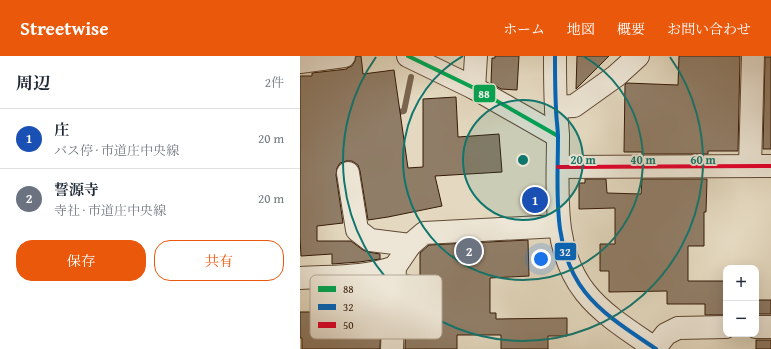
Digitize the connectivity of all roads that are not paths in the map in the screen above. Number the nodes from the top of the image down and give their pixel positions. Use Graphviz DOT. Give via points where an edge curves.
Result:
graph roads {
  1 [pos="344,56"];
  2 [pos="408,56"];
  3 [pos="476,56"];
  4 [pos="555,56"];
  5 [pos="638,56"];
  6 [pos="753,56"];
  7 [pos="300,62"];
  8 [pos="474,88"];
  9 [pos="556,107"];
  10 [pos="558,136"];
  11 [pos="761,166"];
  12 [pos="558,167"];
  13 [pos="348,173"];
  14 [pos="559,226"];
  15 [pos="410,245"];
  16 [pos="395,267"];
  17 [pos="356,275"];
  18 [pos="395,275"];
  19 [pos="310,277"];
  20 [pos="300,278"];
  21 [pos="723,327"];
  22 [pos="759,327"];
  23 [pos="771,327"];
  24 [pos="392,339"];
  25 [pos="392,349"];
  26 [pos="655,349"];
  1 -- 7 [label="street"];
  2 -- 8 [label="street"];
  3 -- 8 [label="street"];
  4 -- 9 [label="street"];
  5 -- 9 [label="street" via="616,76 574,106"];
  6 -- 11 [label="street"];
  8 -- 10 [label="street"];
  9 -- 10 [label="street"];
  10 -- 12 [label="street"];
  11 -- 12 [label="street"];
  12 -- 14 [label="street"];
  13 -- 15 [label="street" via="357,230 370,240"];
  14 -- 15 [label="street" via="424,233"];
  14 -- 26 [label="street" via="564,250 584,291 602,310"];
  15 -- 16 [label="street"];
  16 -- 17 [label="street" via="380,273"];
  16 -- 18 [label="street"];
  19 -- 20 [label="street"];
  21 -- 26 [label="street" via="678,328 666,334"];
  22 -- 23 [label="street"];
  24 -- 25 [label="street"];
}
